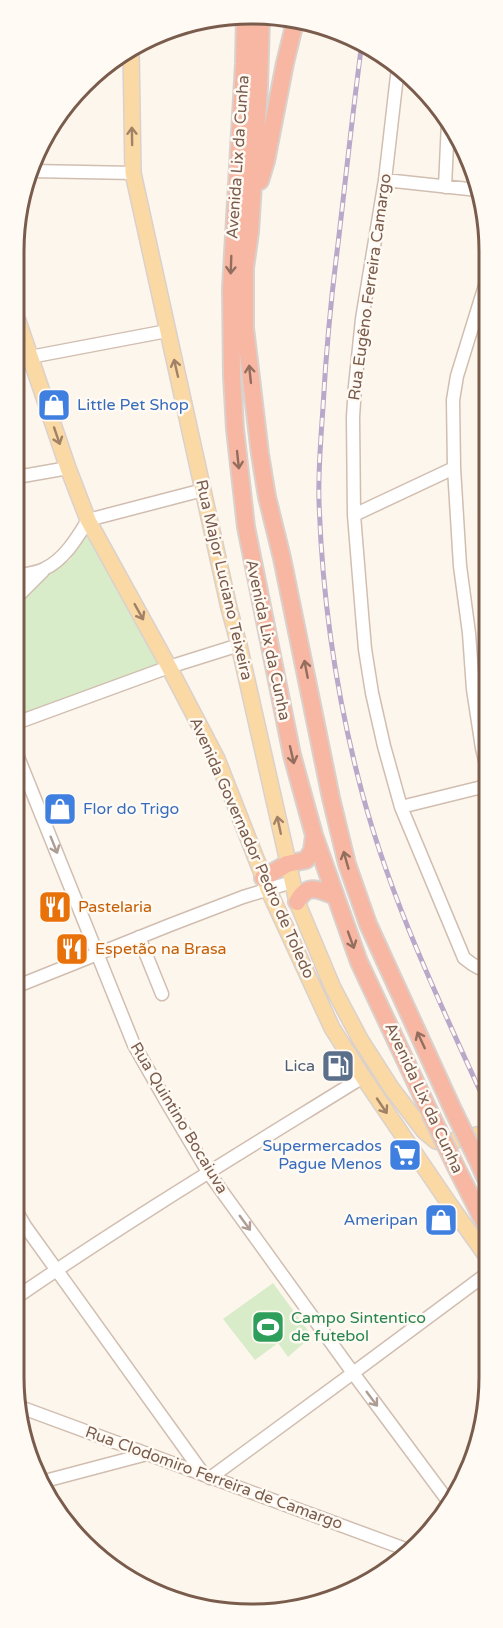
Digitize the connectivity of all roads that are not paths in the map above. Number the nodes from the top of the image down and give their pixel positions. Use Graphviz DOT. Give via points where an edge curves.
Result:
graph roads {
  1 [pos="245,24"];
  2 [pos="261,24"];
  3 [pos="294,28"];
  4 [pos="130,59"];
  5 [pos="399,78"];
  6 [pos="447,134"];
  7 [pos="38,171"];
  8 [pos="133,173"];
  9 [pos="385,180"];
  10 [pos="445,187"];
  11 [pos="470,189"];
  12 [pos="252,208"];
  13 [pos="479,305"];
  14 [pos="167,331"];
  15 [pos="24,341"];
  16 [pos="30,357"];
  17 [pos="68,468"];
  18 [pos="454,468"];
  19 [pos="24,476"];
  20 [pos="203,490"];
  21 [pos="354,515"];
  22 [pos="88,520"];
  23 [pos="44,570"];
  24 [pos="24,574"];
  25 [pos="24,590"];
  26 [pos="239,645"];
  27 [pos="169,667"];
  28 [pos="24,720"];
  29 [pos="479,728"];
  30 [pos="24,772"];
  31 [pos="479,788"];
  32 [pos="401,807"];
  33 [pos="314,835"];
  34 [pos="287,864"];
  35 [pos="292,882"];
  36 [pos="265,884"];
  37 [pos="335,896"];
  38 [pos="297,902"];
  39 [pos="139,937"];
  40 [pos="98,954"];
  41 [pos="479,968"];
  42 [pos="24,983"];
  43 [pos="162,994"];
  44 [pos="332,1028"];
  45 [pos="363,1077"];
  46 [pos="392,1089"];
  47 [pos="479,1134"];
  48 [pos="479,1164"];
  49 [pos="208,1172"];
  50 [pos="479,1212"];
  51 [pos="24,1224"];
  52 [pos="479,1246"];
  53 [pos="57,1269"];
  54 [pos="479,1280"];
  55 [pos="24,1292"];
  56 [pos="353,1374"];
  57 [pos="26,1409"];
  58 [pos="148,1453"];
  59 [pos="207,1477"];
  60 [pos="49,1480"];
  61 [pos="445,1497"];
  62 [pos="402,1548"];
  1 -- 33 [label="highway, Avenida Lix da Cunha, one-way" via="231,288 235,429 255,577 292,755"];
  2 -- 12 [label="highway, Avenida Lix da Cunha"];
  3 -- 12 [label="highway" via="266,161"];
  8 -- 4 [label="main road, Rua Major Luciano Teixeira, one-way"];
  5 -- 9 [label="street, Rua Eugêno Ferreira Camargo"];
  6 -- 10 [label="street"];
  7 -- 8 [label="street"];
  8 -- 14 [label="main road, Rua Major Luciano Teixeira"];
  9 -- 10 [label="street"];
  9 -- 21 [label="street, Rua Eugêno Ferreira Camargo" via="355,386"];
  10 -- 11 [label="street"];
  48 -- 12 [label="highway, Avenida Lix da Cunha, one-way, bridge" via="368,924 340,840 260,454 245,328 245,268"];
  13 -- 18 [label="street" via="454,387"];
  14 -- 16 [label="street"];
  20 -- 14 [label="main road, Rua Major Luciano Teixeira, one-way"];
  15 -- 16 [label="main road, Avenida Governador Pedro de Toledo"];
  16 -- 17 [label="main road, Avenida Governador Pedro de Toledo, one-way"];
  17 -- 19 [label="street"];
  17 -- 22 [label="main road, Avenida Governador Pedro de Toledo"];
  18 -- 21 [label="street"];
  18 -- 29 [label="street" via="460,566"];
  20 -- 22 [label="street"];
  20 -- 26 [label="main road, Rua Major Luciano Teixeira"];
  21 -- 32 [label="street, Rua Eugêno Ferreira Camargo" via="365,649 379,725"];
  22 -- 23 [label="street" via="67,551"];
  22 -- 27 [label="main road, Avenida Governador Pedro de Toledo, one-way"];
  23 -- 24 [label="street"];
  23 -- 25 [label="street"];
  26 -- 27 [label="street"];
  34 -- 26 [label="main road, Rua Major Luciano Teixeira, one-way"];
  27 -- 28 [label="street"];
  27 -- 36 [label="main road, Avenida Governador Pedro de Toledo" via="217,759"];
  30 -- 40 [label="street, Rua Quintino Bocaiuva, one-way"];
  31 -- 32 [label="street"];
  32 -- 41 [label="street, Rua Eugêno Ferreira Camargo" via="464,958"];
  33 -- 34 [label="highway" via="309,856 302,862"];
  33 -- 37 [label="highway, Avenida Lix da Cunha"];
  34 -- 35 [label="main road, Rua Major Luciano Teixeira"];
  34 -- 36 [label="highway"];
  35 -- 36 [label="street"];
  35 -- 38 [label="main road, Rua Major Luciano Teixeira"];
  36 -- 39 [label="street"];
  36 -- 44 [label="main road, Avenida Governador Pedro de Toledo"];
  37 -- 38 [label="highway" via="312,889"];
  37 -- 50 [label="highway, Avenida Lix da Cunha, one-way, bridge" via="359,962"];
  38 -- 46 [label="main road, Rua Major Luciano Teixeira" via="333,988"];
  39 -- 40 [label="street"];
  39 -- 43 [label="street"];
  40 -- 42 [label="street"];
  40 -- 49 [label="street, Rua Quintino Bocaiuva" via="134,1045"];
  44 -- 45 [label="main road, Avenida Governador Pedro de Toledo"];
  44 -- 46 [label="main road, Rua Major Luciano Teixeira"];
  45 -- 49 [label="street"];
  45 -- 52 [label="main road, Avenida Governador Pedro de Toledo, one-way"];
  46 -- 47 [label="main road, Rua Major Luciano Teixeira" via="436,1142"];
  49 -- 53 [label="street"];
  49 -- 56 [label="street, Rua Quintino Bocaiuva, one-way"];
  51 -- 53 [label="street"];
  53 -- 55 [label="street"];
  53 -- 59 [label="street"];
  54 -- 56 [label="street"];
  56 -- 59 [label="street"];
  56 -- 61 [label="street, Rua Quintino Bocaiuva, one-way"];
  57 -- 58 [label="street, Rua Clodomiro Ferreira de Camargo"];
  58 -- 59 [label="street, Rua Clodomiro Ferreira de Camargo"];
  58 -- 60 [label="street"];
  59 -- 62 [label="street, Rua Clodomiro Ferreira de Camargo"];
}
